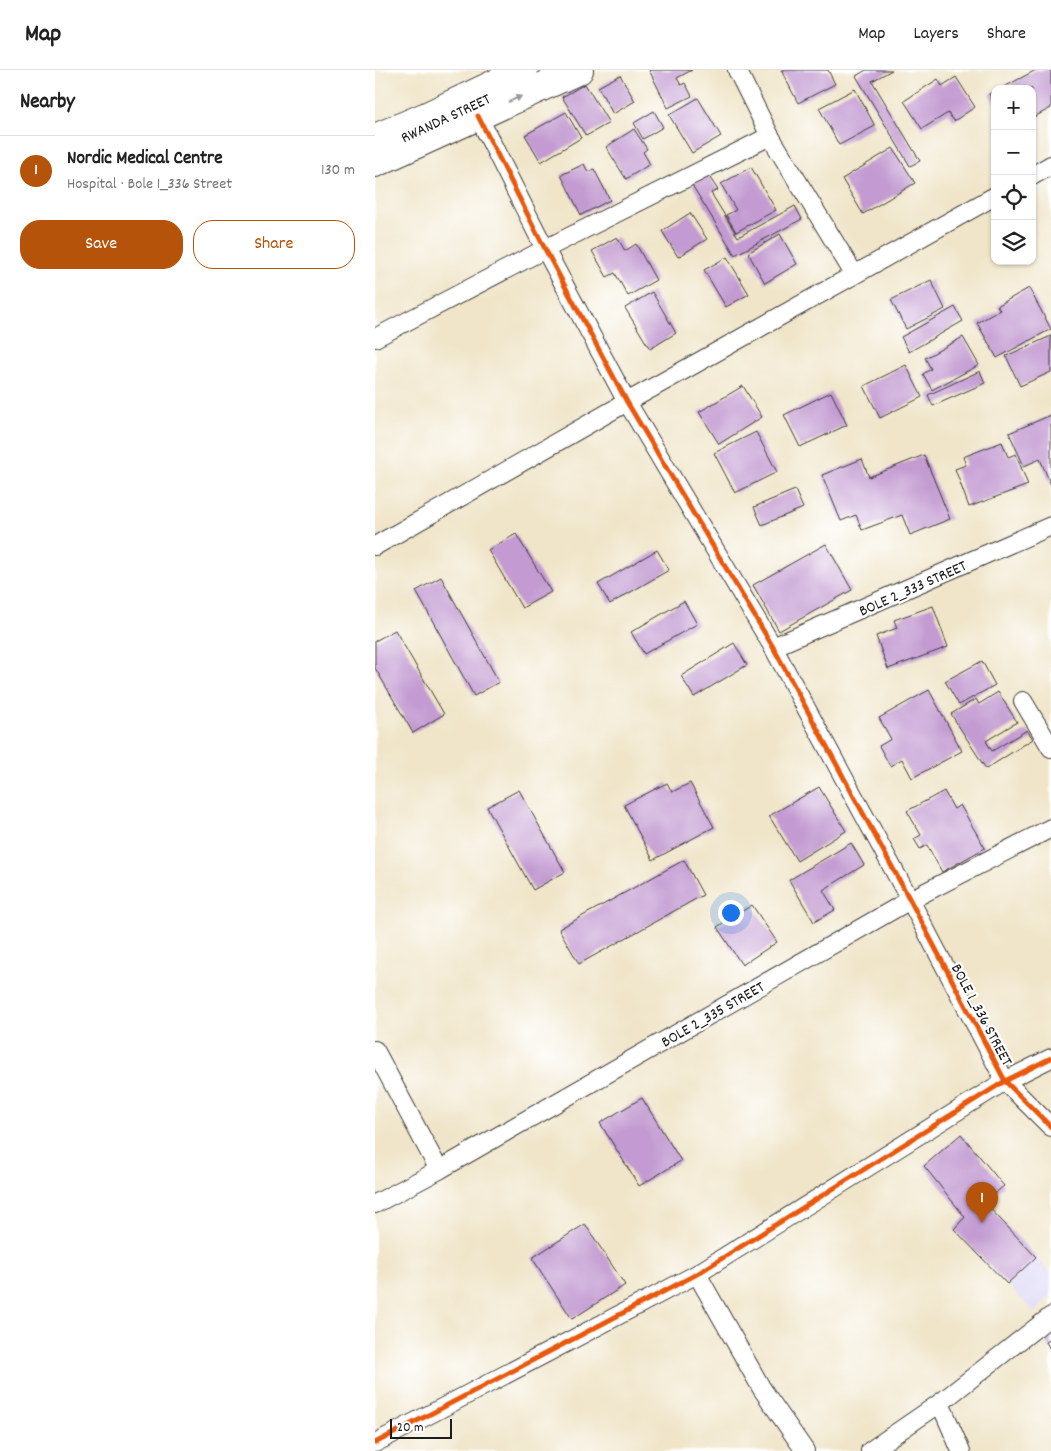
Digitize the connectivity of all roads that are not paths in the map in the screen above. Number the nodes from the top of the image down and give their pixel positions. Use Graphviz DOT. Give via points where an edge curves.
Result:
graph roads {
  1 [pos="524,70"];
  2 [pos="579,70"];
  3 [pos="737,70"];
  4 [pos="478,116"];
  5 [pos="770,136"];
  6 [pos="375,138"];
  7 [pos="375,163"];
  8 [pos="1051,165"];
  9 [pos="1034,175"];
  10 [pos="991,198"];
  11 [pos="545,249"];
  12 [pos="854,274"];
  13 [pos="375,338"];
  14 [pos="627,402"];
  15 [pos="1051,526"];
  16 [pos="375,546"];
  17 [pos="773,647"];
  18 [pos="1023,701"];
  19 [pos="1051,748"];
  20 [pos="1051,828"];
  21 [pos="910,900"];
  22 [pos="375,1050"];
  23 [pos="1051,1058"];
  24 [pos="1005,1081"];
  25 [pos="1051,1127"];
  26 [pos="439,1170"];
  27 [pos="375,1204"];
  28 [pos="697,1274"];
  29 [pos="1051,1316"];
  30 [pos="940,1403"];
  31 [pos="379,1444"];
  32 [pos="805,1451"];
  33 [pos="870,1451"];
  34 [pos="961,1451"];
  1 -- 6 [label="main road, RWANDA STREET"];
  4 -- 2 [label="main road, RWANDA STREET, one-way"];
  3 -- 5 [label="street"];
  4 -- 7 [label="main road, RWANDA STREET"];
  4 -- 11 [label="street, BOLE 1_336 STREET"];
  5 -- 11 [label="street"];
  5 -- 12 [label="street"];
  8 -- 9 [label="street"];
  10 -- 12 [label="street"];
  11 -- 13 [label="street"];
  11 -- 14 [label="street, BOLE 1_336 STREET"];
  12 -- 14 [label="street"];
  14 -- 16 [label="street"];
  14 -- 17 [label="street, BOLE 1_336 STREET"];
  15 -- 17 [label="street, BOLE 2_333 STREET"];
  17 -- 21 [label="street, BOLE 1_336 STREET"];
  18 -- 19 [label="street"];
  20 -- 21 [label="street, BOLE 2_335 STREET"];
  21 -- 24 [label="street, BOLE 1_336 STREET"];
  21 -- 26 [label="street, BOLE 2_335 STREET"];
  22 -- 26 [label="street"];
  23 -- 24 [label="street"];
  24 -- 25 [label="street, BOLE 1_336 STREET"];
  24 -- 28 [label="street"];
  26 -- 27 [label="street, BOLE 2_335 STREET"];
  28 -- 31 [label="street"];
  28 -- 32 [label="street" via="762,1389"];
  29 -- 30 [label="street"];
  30 -- 33 [label="street"];
  30 -- 34 [label="street"];
}
